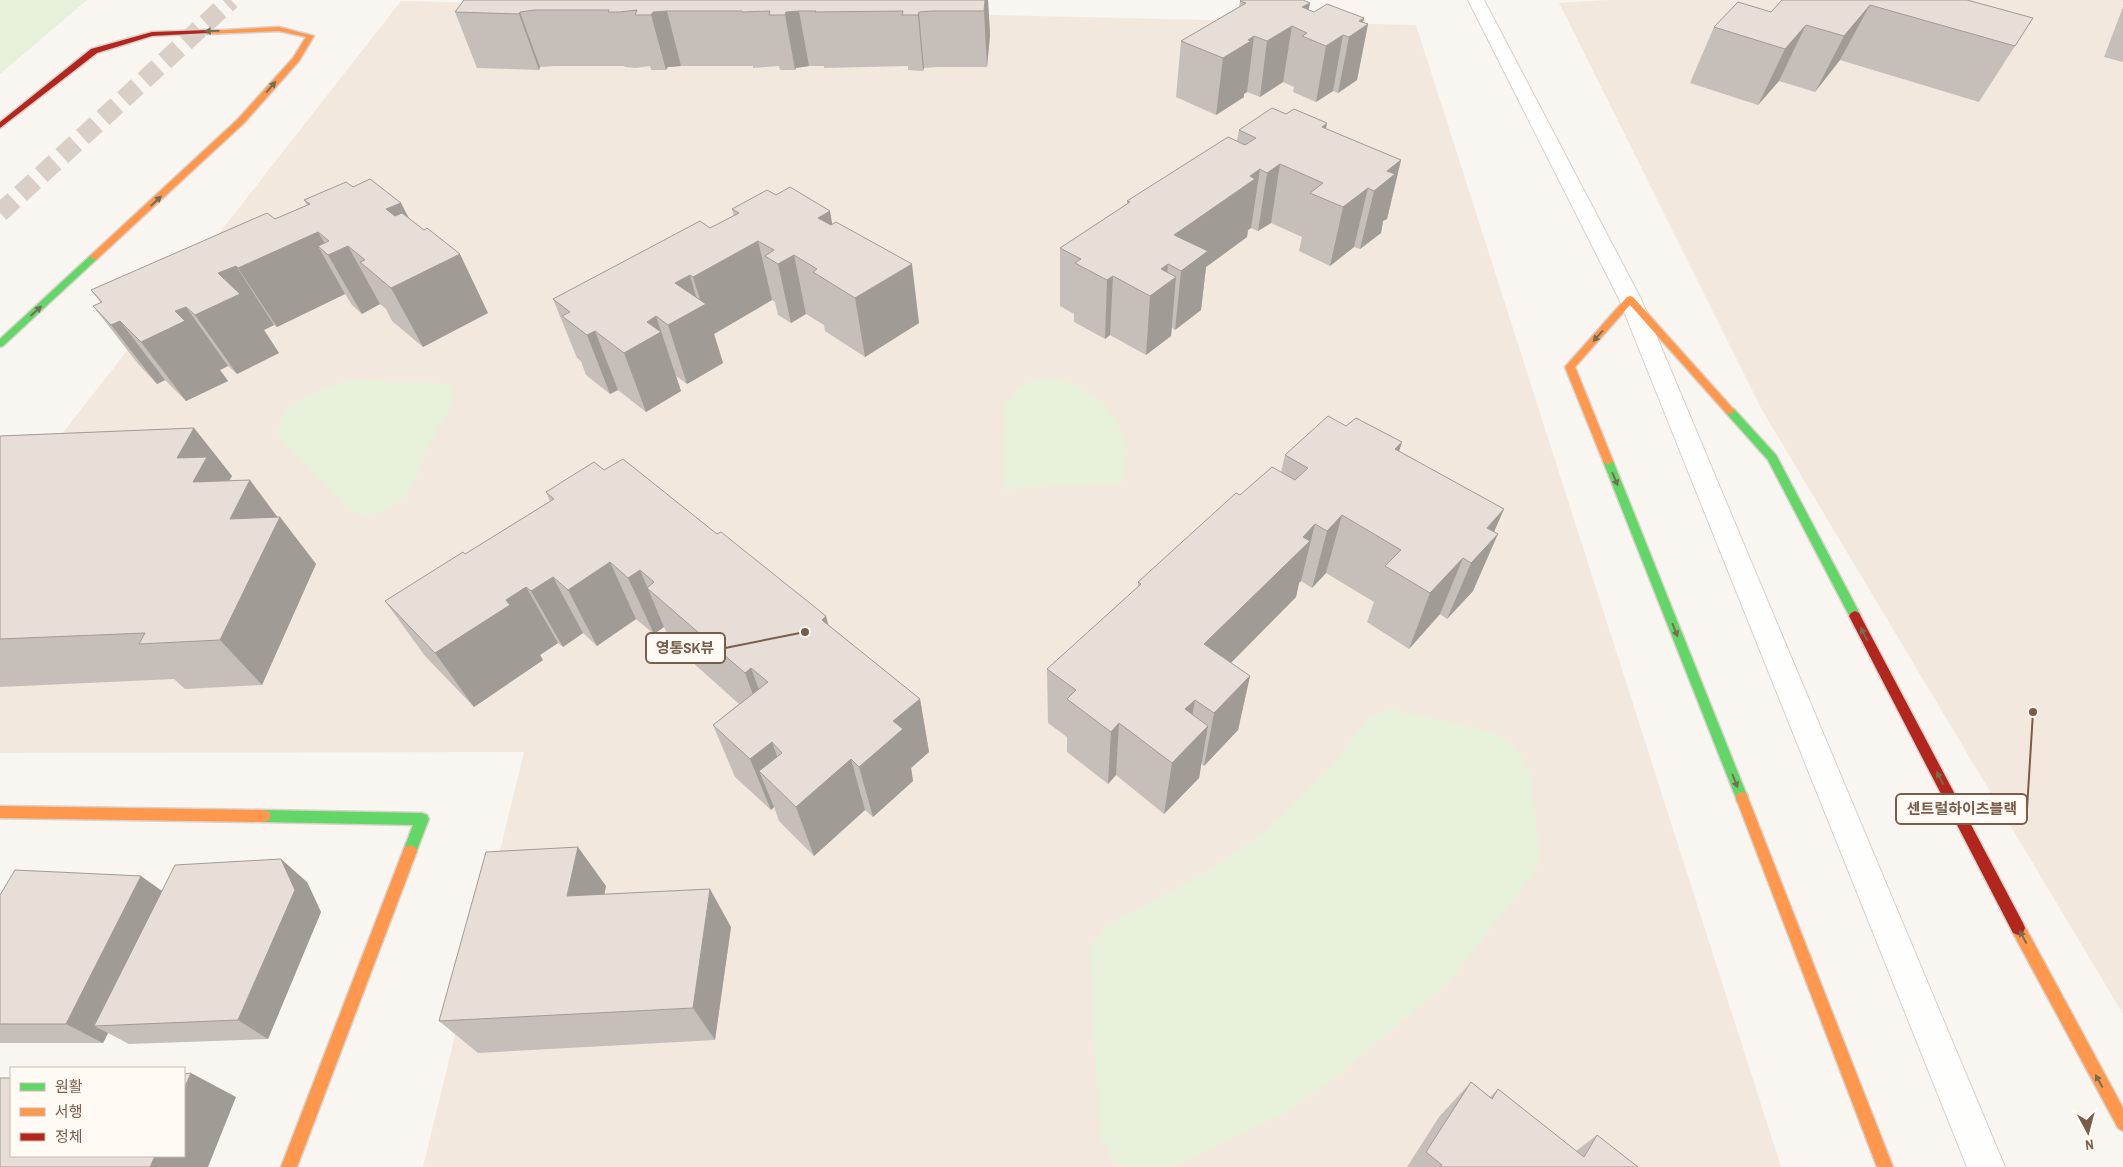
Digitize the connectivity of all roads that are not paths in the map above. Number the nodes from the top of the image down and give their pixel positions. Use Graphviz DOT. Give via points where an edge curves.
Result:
graph roads {
  1 [pos="1476,0"];
  2 [pos="0,126"];
  3 [pos="1630,299"];
  4 [pos="0,344"];
  5 [pos="0,812"];
  6 [pos="2123,1123"];
  7 [pos="289,1167"];
  8 [pos="1885,1167"];
  9 [pos="1986,1167"];
  1 -- 3 [label="street"];
  4 -- 2 [label="main road, one-way" via="241,122 296,59 310,36 279,29 152,34 94,50"];
  6 -- 3 [label="main road, one-way" via="1772,458"];
  3 -- 8 [label="main road, one-way" via="1570,367"];
  3 -- 9 [label="street"];
  5 -- 7 [label="main road" via="422,819"];
}
